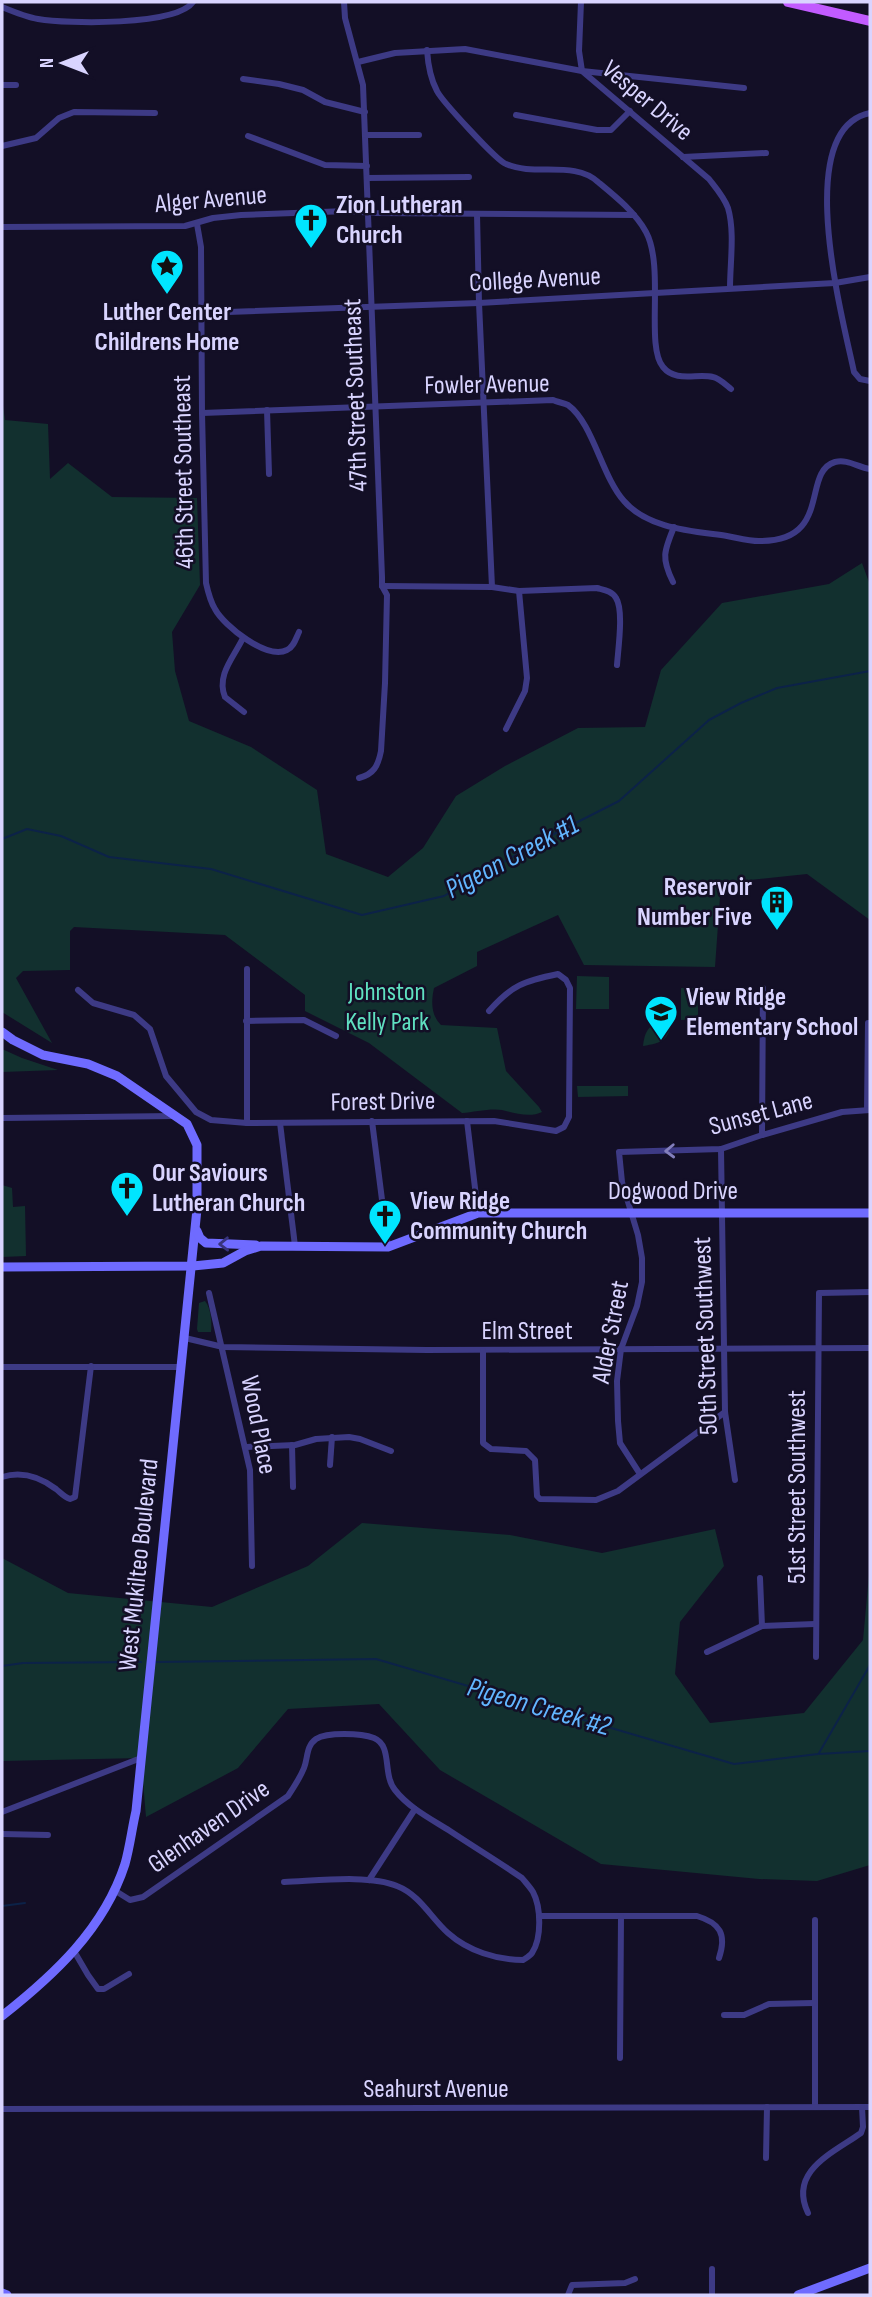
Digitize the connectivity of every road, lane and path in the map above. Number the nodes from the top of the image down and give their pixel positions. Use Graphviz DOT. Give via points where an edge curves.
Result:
graph roads {
  1 [pos="193,2"];
  2 [pos="344,2"];
  3 [pos="580,2"];
  4 [pos="788,2"];
  5 [pos="2,7"];
  6 [pos="870,20"];
  7 [pos="427,50"];
  8 [pos="358,62"];
  9 [pos="582,71"];
  10 [pos="243,79"];
  11 [pos="2,85"];
  12 [pos="16,85"];
  13 [pos="744,88"];
  14 [pos="630,111"];
  15 [pos="365,112"];
  16 [pos="155,113"];
  17 [pos="870,113"];
  18 [pos="516,115"];
  19 [pos="366,135"];
  20 [pos="419,135"];
  21 [pos="248,136"];
  22 [pos="2,146"];
  23 [pos="766,153"];
  24 [pos="683,156"];
  25 [pos="367,166"];
  26 [pos="468,177"];
  27 [pos="368,178"];
  28 [pos="369,212"];
  29 [pos="477,214"];
  30 [pos="634,215"];
  31 [pos="197,224"];
  32 [pos="2,227"];
  33 [pos="870,277"];
  34 [pos="835,283"];
  35 [pos="730,288"];
  36 [pos="655,293"];
  37 [pos="479,303"];
  38 [pos="373,306"];
  39 [pos="200,313"];
  40 [pos="870,381"];
  41 [pos="731,389"];
  42 [pos="484,402"];
  43 [pos="375,407"];
  44 [pos="267,410"];
  45 [pos="202,413"];
  46 [pos="870,469"];
  47 [pos="269,474"];
  48 [pos="674,527"];
  49 [pos="673,582"];
  50 [pos="383,586"];
  51 [pos="492,587"];
  52 [pos="519,591"];
  53 [pos="299,632"];
  54 [pos="243,638"];
  55 [pos="617,665"];
  56 [pos="244,712"];
  57 [pos="506,729"];
  58 [pos="359,778"];
  59 [pos="247,969"];
  60 [pos="763,988"];
  61 [pos="78,990"];
  62 [pos="489,1011"];
  63 [pos="246,1021"];
  64 [pos="869,1023"];
  65 [pos="2,1032"];
  66 [pos="336,1036"];
  67 [pos="869,1110"];
  68 [pos="176,1116"];
  69 [pos="2,1118"];
  70 [pos="372,1121"];
  71 [pos="467,1121"];
  72 [pos="280,1123"];
  73 [pos="247,1124"];
  74 [pos="762,1135"];
  75 [pos="721,1149"];
  76 [pos="619,1152"];
  77 [pos="630,1212"];
  78 [pos="721,1212"];
  79 [pos="478,1213"];
  80 [pos="870,1213"];
  81 [pos="196,1228"];
  82 [pos="261,1246"];
  83 [pos="295,1246"];
  84 [pos="388,1247"];
  85 [pos="192,1266"];
  86 [pos="2,1267"];
  87 [pos="209,1293"];
  88 [pos="870,1293"];
  89 [pos="185,1338"];
  90 [pos="223,1347"];
  91 [pos="723,1348"];
  92 [pos="817,1348"];
  93 [pos="870,1348"];
  94 [pos="621,1349"];
  95 [pos="483,1351"];
  96 [pos="91,1366"];
  97 [pos="2,1367"];
  98 [pos="181,1367"];
  99 [pos="724,1412"];
  100 [pos="332,1437"];
  101 [pos="292,1446"];
  102 [pos="246,1447"];
  103 [pos="391,1451"];
  104 [pos="330,1465"];
  105 [pos="640,1474"];
  106 [pos="2,1478"];
  107 [pos="734,1480"];
  108 [pos="293,1487"];
  109 [pos="252,1566"];
  110 [pos="760,1578"];
  111 [pos="815,1624"];
  112 [pos="762,1626"];
  113 [pos="707,1653"];
  114 [pos="816,1657"];
  115 [pos="141,1758"];
  116 [pos="415,1809"];
  117 [pos="2,1812"];
  118 [pos="2,1834"];
  119 [pos="48,1835"];
  120 [pos="369,1880"];
  121 [pos="284,1882"];
  122 [pos="114,1890"];
  123 [pos="539,1916"];
  124 [pos="621,1917"];
  125 [pos="814,1920"];
  126 [pos="74,1951"];
  127 [pos="719,1958"];
  128 [pos="129,1974"];
  129 [pos="814,2003"];
  130 [pos="724,2015"];
  131 [pos="2,2016"];
  132 [pos="620,2058"];
  133 [pos="766,2107"];
  134 [pos="815,2107"];
  135 [pos="866,2107"];
  136 [pos="2,2109"];
  137 [pos="766,2158"];
  138 [pos="808,2213"];
  139 [pos="712,2269"];
  140 [pos="870,2269"];
  141 [pos="635,2279"];
  142 [pos="2,2293"];
  143 [pos="7,2295"];
  144 [pos="568,2295"];
  145 [pos="712,2295"];
  146 [pos="798,2295"];
  1 -- 5 [label="street" via="181,11 151,19 74,22 36,19"];
  2 -- 8 [label="street, 47th Street Southeast"];
  3 -- 9 [label="street"];
  4 -- 6 [label="main road"];
  7 -- 8 [label="street, Vesper Drive"];
  7 -- 9 [label="street, Vesper Drive" via="466,49"];
  7 -- 30 [label="street" via="438,93 505,164 584,172"];
  8 -- 15 [label="street, 47th Street Southeast"];
  9 -- 13 [label="street"];
  9 -- 14 [label="street, Vesper Drive"];
  10 -- 15 [label="street" via="303,90 325,102"];
  11 -- 12 [label="street"];
  14 -- 18 [label="street" via="611,130"];
  14 -- 24 [label="street, Vesper Drive"];
  15 -- 19 [label="street, 47th Street Southeast"];
  16 -- 22 [label="street" via="74,112 59,118 36,138"];
  17 -- 34 [label="street" via="848,123 832,154 827,226"];
  19 -- 20 [label="street"];
  19 -- 25 [label="street, 47th Street Southeast"];
  21 -- 25 [label="street" via="325,165"];
  23 -- 24 [label="street"];
  24 -- 35 [label="street, Vesper Drive" via="709,179 728,208"];
  25 -- 27 [label="street, 47th Street Southeast"];
  26 -- 27 [label="street"];
  27 -- 28 [label="street, 47th Street Southeast"];
  28 -- 29 [label="street, Alger Avenue"];
  28 -- 31 [label="street, Alger Avenue" via="241,215"];
  28 -- 38 [label="street, 47th Street Southeast"];
  29 -- 30 [label="street, Alger Avenue"];
  29 -- 37 [label="street"];
  30 -- 36 [label="street" via="647,233 656,263"];
  31 -- 32 [label="street, Alger Avenue"];
  31 -- 39 [label="street, 46th Street Southeast"];
  33 -- 34 [label="street, College Avenue"];
  34 -- 35 [label="street, College Avenue"];
  34 -- 40 [label="street" via="853,372"];
  35 -- 36 [label="street, College Avenue"];
  36 -- 37 [label="street, College Avenue"];
  36 -- 41 [label="street" via="656,352 662,366 681,376 715,377"];
  37 -- 38 [label="street, College Avenue"];
  37 -- 42 [label="street"];
  38 -- 39 [label="street, College Avenue"];
  38 -- 43 [label="street, 47th Street Southeast"];
  39 -- 45 [label="street, 46th Street Southeast"];
  42 -- 43 [label="street, Fowler Avenue"];
  42 -- 48 [label="street, Fowler Avenue" via="553,400 568,405 582,421 624,502 645,518"];
  42 -- 51 [label="street"];
  43 -- 44 [label="street, Fowler Avenue"];
  43 -- 50 [label="street, 47th Street Southeast"];
  44 -- 45 [label="street, Fowler Avenue"];
  44 -- 47 [label="street"];
  45 -- 54 [label="street, 46th Street Southeast" via="206,583 216,611"];
  46 -- 48 [label="street, Fowler Avenue" via="849,461 832,463 821,471 810,514 801,529 781,539 758,541"];
  48 -- 49 [label="street" via="664,550"];
  50 -- 51 [label="street"];
  50 -- 58 [label="street, 47th Street Southeast" via="387,617 381,751 373,772"];
  51 -- 52 [label="street"];
  52 -- 55 [label="street" via="608,590 619,609"];
  52 -- 57 [label="street" via="527,678"];
  53 -- 54 [label="street, 46th Street Southeast" via="286,650 268,649"];
  54 -- 56 [label="street" via="222,682 225,697"];
  59 -- 63 [label="street"];
  60 -- 74 [label="street"];
  61 -- 73 [label="street, Forest Drive" via="93,1003 134,1015 150,1029 166,1076 196,1112 211,1120"];
  62 -- 71 [label="street, Forest Drive" via="506,992 521,984 558,974 566,980 570,988 569,1117 556,1131"];
  63 -- 66 [label="street" via="304,1020"];
  63 -- 73 [label="street"];
  64 -- 67 [label="street"];
  65 -- 68 [label="main road, West Mukilteo Boulevard" via="43,1055 88,1064 117,1076"];
  67 -- 74 [label="street, Sunset Lane" via="842,1112"];
  68 -- 69 [label="street"];
  68 -- 81 [label="main road, West Mukilteo Boulevard" via="187,1124 197,1146"];
  70 -- 71 [label="street, Forest Drive"];
  70 -- 72 [label="street, Forest Drive"];
  70 -- 84 [label="street"];
  71 -- 79 [label="street"];
  72 -- 73 [label="street, Forest Drive"];
  72 -- 83 [label="street"];
  74 -- 75 [label="street, Sunset Lane"];
  75 -- 76 [label="street, Sunset Lane, one-way"];
  75 -- 78 [label="street, 50th Street Southwest"];
  76 -- 77 [label="street, Alder Street"];
  77 -- 78 [label="main road, Dogwood Drive"];
  77 -- 79 [label="main road, Dogwood Drive"];
  77 -- 94 [label="street, Alder Street" via="642,1258 642,1282"];
  78 -- 80 [label="main road, Dogwood Drive"];
  78 -- 91 [label="street, 50th Street Southwest"];
  79 -- 84 [label="main road, Dogwood Drive"];
  82 -- 81 [label="main road, one-way" via="206,1243"];
  81 -- 85 [label="main road, West Mukilteo Boulevard"];
  82 -- 83 [label="main road, Dogwood Drive"];
  82 -- 85 [label="main road, Dogwood Drive" via="223,1263"];
  83 -- 84 [label="main road, Dogwood Drive"];
  85 -- 86 [label="main road, Dogwood Drive"];
  85 -- 89 [label="main road, West Mukilteo Boulevard"];
  87 -- 90 [label="street, Wood Place"];
  88 -- 92 [label="street, 51st Street Southwest" via="819,1293"];
  89 -- 90 [label="street, Elm Street"];
  89 -- 98 [label="main road, West Mukilteo Boulevard"];
  90 -- 95 [label="street, Elm Street"];
  90 -- 102 [label="street, Wood Place"];
  91 -- 92 [label="street, Elm Street"];
  91 -- 94 [label="street, Elm Street"];
  91 -- 99 [label="street, 50th Street Southwest"];
  92 -- 93 [label="street, Elm Street"];
  92 -- 111 [label="street, 51st Street Southwest"];
  94 -- 95 [label="street, Elm Street"];
  94 -- 105 [label="street, Alder Street" via="617,1381 620,1443"];
  95 -- 105 [label="street" via="483,1443 491,1449 526,1451 535,1460 540,1499 596,1500"];
  96 -- 97 [label="street"];
  96 -- 98 [label="street"];
  96 -- 106 [label="street" via="75,1497 65,1497 40,1479"];
  98 -- 115 [label="main road, West Mukilteo Boulevard"];
  99 -- 105 [label="street"];
  99 -- 107 [label="street, 50th Street Southwest"];
  100 -- 101 [label="street"];
  100 -- 103 [label="street" via="360,1439"];
  100 -- 104 [label="street"];
  101 -- 102 [label="street"];
  101 -- 108 [label="street"];
  102 -- 109 [label="street, Wood Place"];
  110 -- 112 [label="street"];
  111 -- 112 [label="street"];
  111 -- 114 [label="street, 51st Street Southwest"];
  112 -- 113 [label="street"];
  115 -- 117 [label="street"];
  115 -- 122 [label="main road, West Mukilteo Boulevard" via="136,1811"];
  116 -- 120 [label="street"];
  116 -- 122 [label="street, Glenhaven Drive" via="387,1778 384,1746 375,1738 330,1734 309,1746 305,1766 288,1796 143,1897 130,1900"];
  116 -- 123 [label="street, Glenhaven Drive" via="522,1878 533,1892"];
  118 -- 119 [label="street"];
  120 -- 121 [label="street"];
  120 -- 123 [label="street" via="400,1887 449,1934 487,1955 507,1960 523,1960 532,1952"];
  122 -- 126 [label="main road, West Mukilteo Boulevard"];
  123 -- 124 [label="street"];
  124 -- 127 [label="street" via="697,1916 710,1920 722,1936"];
  124 -- 132 [label="street"];
  125 -- 129 [label="street"];
  126 -- 128 [label="street" via="98,1989"];
  126 -- 131 [label="main road, West Mukilteo Boulevard"];
  129 -- 130 [label="street" via="769,2004 744,2015"];
  129 -- 134 [label="street"];
  133 -- 134 [label="street, Seahurst Avenue"];
  133 -- 136 [label="street, Seahurst Avenue"];
  133 -- 137 [label="street"];
  134 -- 135 [label="street, Seahurst Avenue"];
  135 -- 138 [label="street" via="861,2133 814,2166 808,2176 803,2202"];
  139 -- 145 [label="street"];
  140 -- 146 [label="main road"];
  141 -- 144 [label="street" via="572,2285"];
  142 -- 143 [label="main road"];
}
